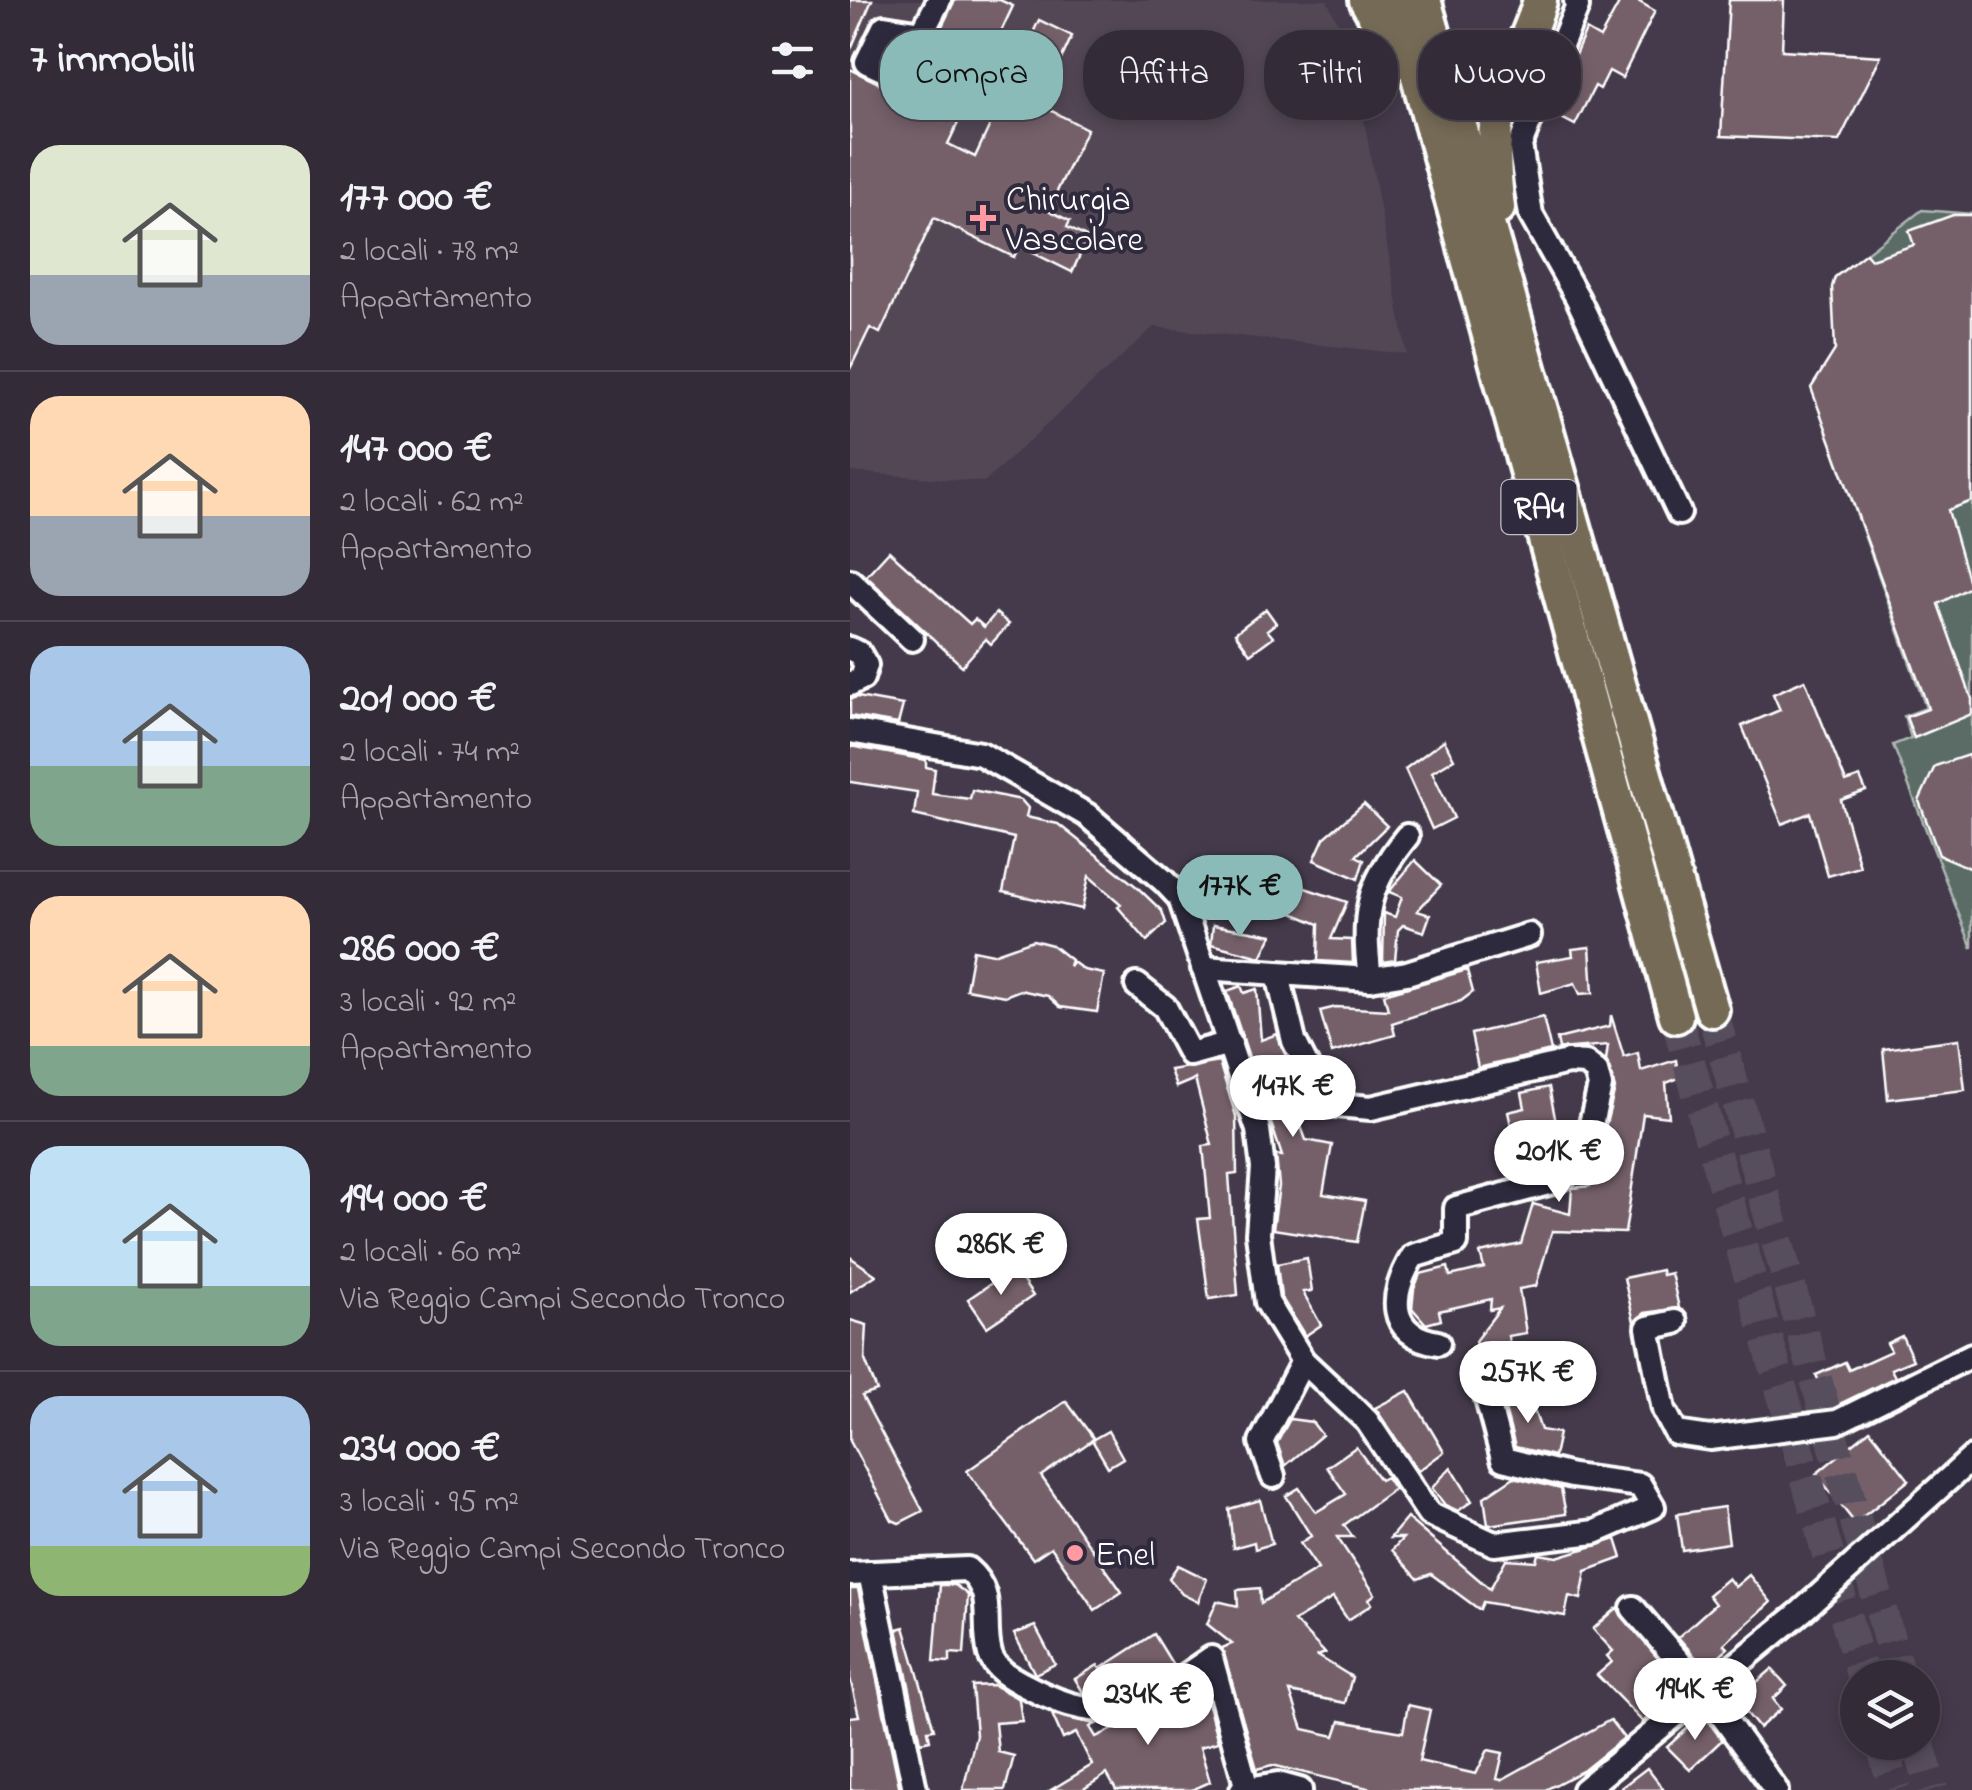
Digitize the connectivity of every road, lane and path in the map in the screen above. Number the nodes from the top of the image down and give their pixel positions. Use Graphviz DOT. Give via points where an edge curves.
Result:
graph roads {
  1 [pos="938,0"];
  2 [pos="1366,0"];
  3 [pos="1397,0"];
  4 [pos="1424,0"];
  5 [pos="1540,0"];
  6 [pos="1576,0"];
  7 [pos="923,30"];
  8 [pos="880,35"];
  9 [pos="880,68"];
  10 [pos="1437,146"];
  11 [pos="1510,306"];
  12 [pos="1679,513"];
  13 [pos="850,581"];
  14 [pos="912,638"];
  15 [pos="850,648"];
  16 [pos="850,684"];
  17 [pos="850,731"];
  18 [pos="1408,836"];
  19 [pos="1530,934"];
  20 [pos="1203,968"];
  21 [pos="1278,975"];
  22 [pos="1370,980"];
  23 [pos="1137,985"];
  24 [pos="1712,1010"];
  25 [pos="1676,1016"];
  26 [pos="1230,1043"];
  27 [pos="1676,1322"];
  28 [pos="1438,1343"];
  29 [pos="1972,1355"];
  30 [pos="1304,1361"];
  31 [pos="1530,1370"];
  32 [pos="1972,1458"];
  33 [pos="1273,1476"];
  34 [pos="860,1574"];
  35 [pos="1634,1608"];
  36 [pos="1705,1692"];
  37 [pos="915,1788"];
  38 [pos="1249,1789"];
  39 [pos="1300,1790"];
  40 [pos="1584,1790"];
  41 [pos="1776,1790"];
  1 -- 7 [label="street"];
  2 -- 10 [label="highway" via="1391,38"];
  3 -- 10 [label="highway, RA4"];
  4 -- 11 [label="highway, RA4"];
  5 -- 11 [label="highway" via="1496,125 1493,168"];
  6 -- 12 [label="street" via="1520,145 1531,215 1577,296"];
  8 -- 9 [label="street" via="866,62"];
  10 -- 25 [label="highway, RA4"];
  11 -- 24 [label="highway, RA4"];
  13 -- 14 [label="street"];
  15 -- 16 [label="street" via="866,666"];
  17 -- 20 [label="street" via="981,754 1087,816 1180,898"];
  18 -- 22 [label="street" via="1378,872 1366,946"];
  19 -- 22 [label="street"];
  20 -- 21 [label="street"];
  20 -- 26 [label="street"];
  21 -- 22 [label="street"];
  21 -- 28 [label="street" via="1294,1041 1326,1104 1371,1108 1568,1062 1596,1071 1596,1102 1575,1168 1556,1181 1456,1208 1456,1243 1412,1256 1398,1281 1404,1331"];
  23 -- 26 [label="street" via="1165,1007 1190,1054"];
  26 -- 30 [label="street" via="1258,1130 1258,1234 1267,1302"];
  27 -- 29 [label="street" via="1648,1328 1664,1410 1676,1433 1710,1438 1838,1422"];
  30 -- 31 [label="street" via="1368,1421 1429,1514 1494,1544 1594,1532 1653,1507 1640,1484 1503,1459 1482,1380"];
  30 -- 33 [label="street" via="1260,1442"];
  32 -- 36 [label="street"];
  34 -- 37 [label="street"];
  34 -- 38 [label="street" via="967,1569 988,1596 990,1655 1001,1671 1090,1712 1135,1707 1211,1658"];
  35 -- 36 [label="street"];
  36 -- 40 [label="street"];
  36 -- 41 [label="street"];
  38 -- 39 [label="street" via="1278,1784"];
}
